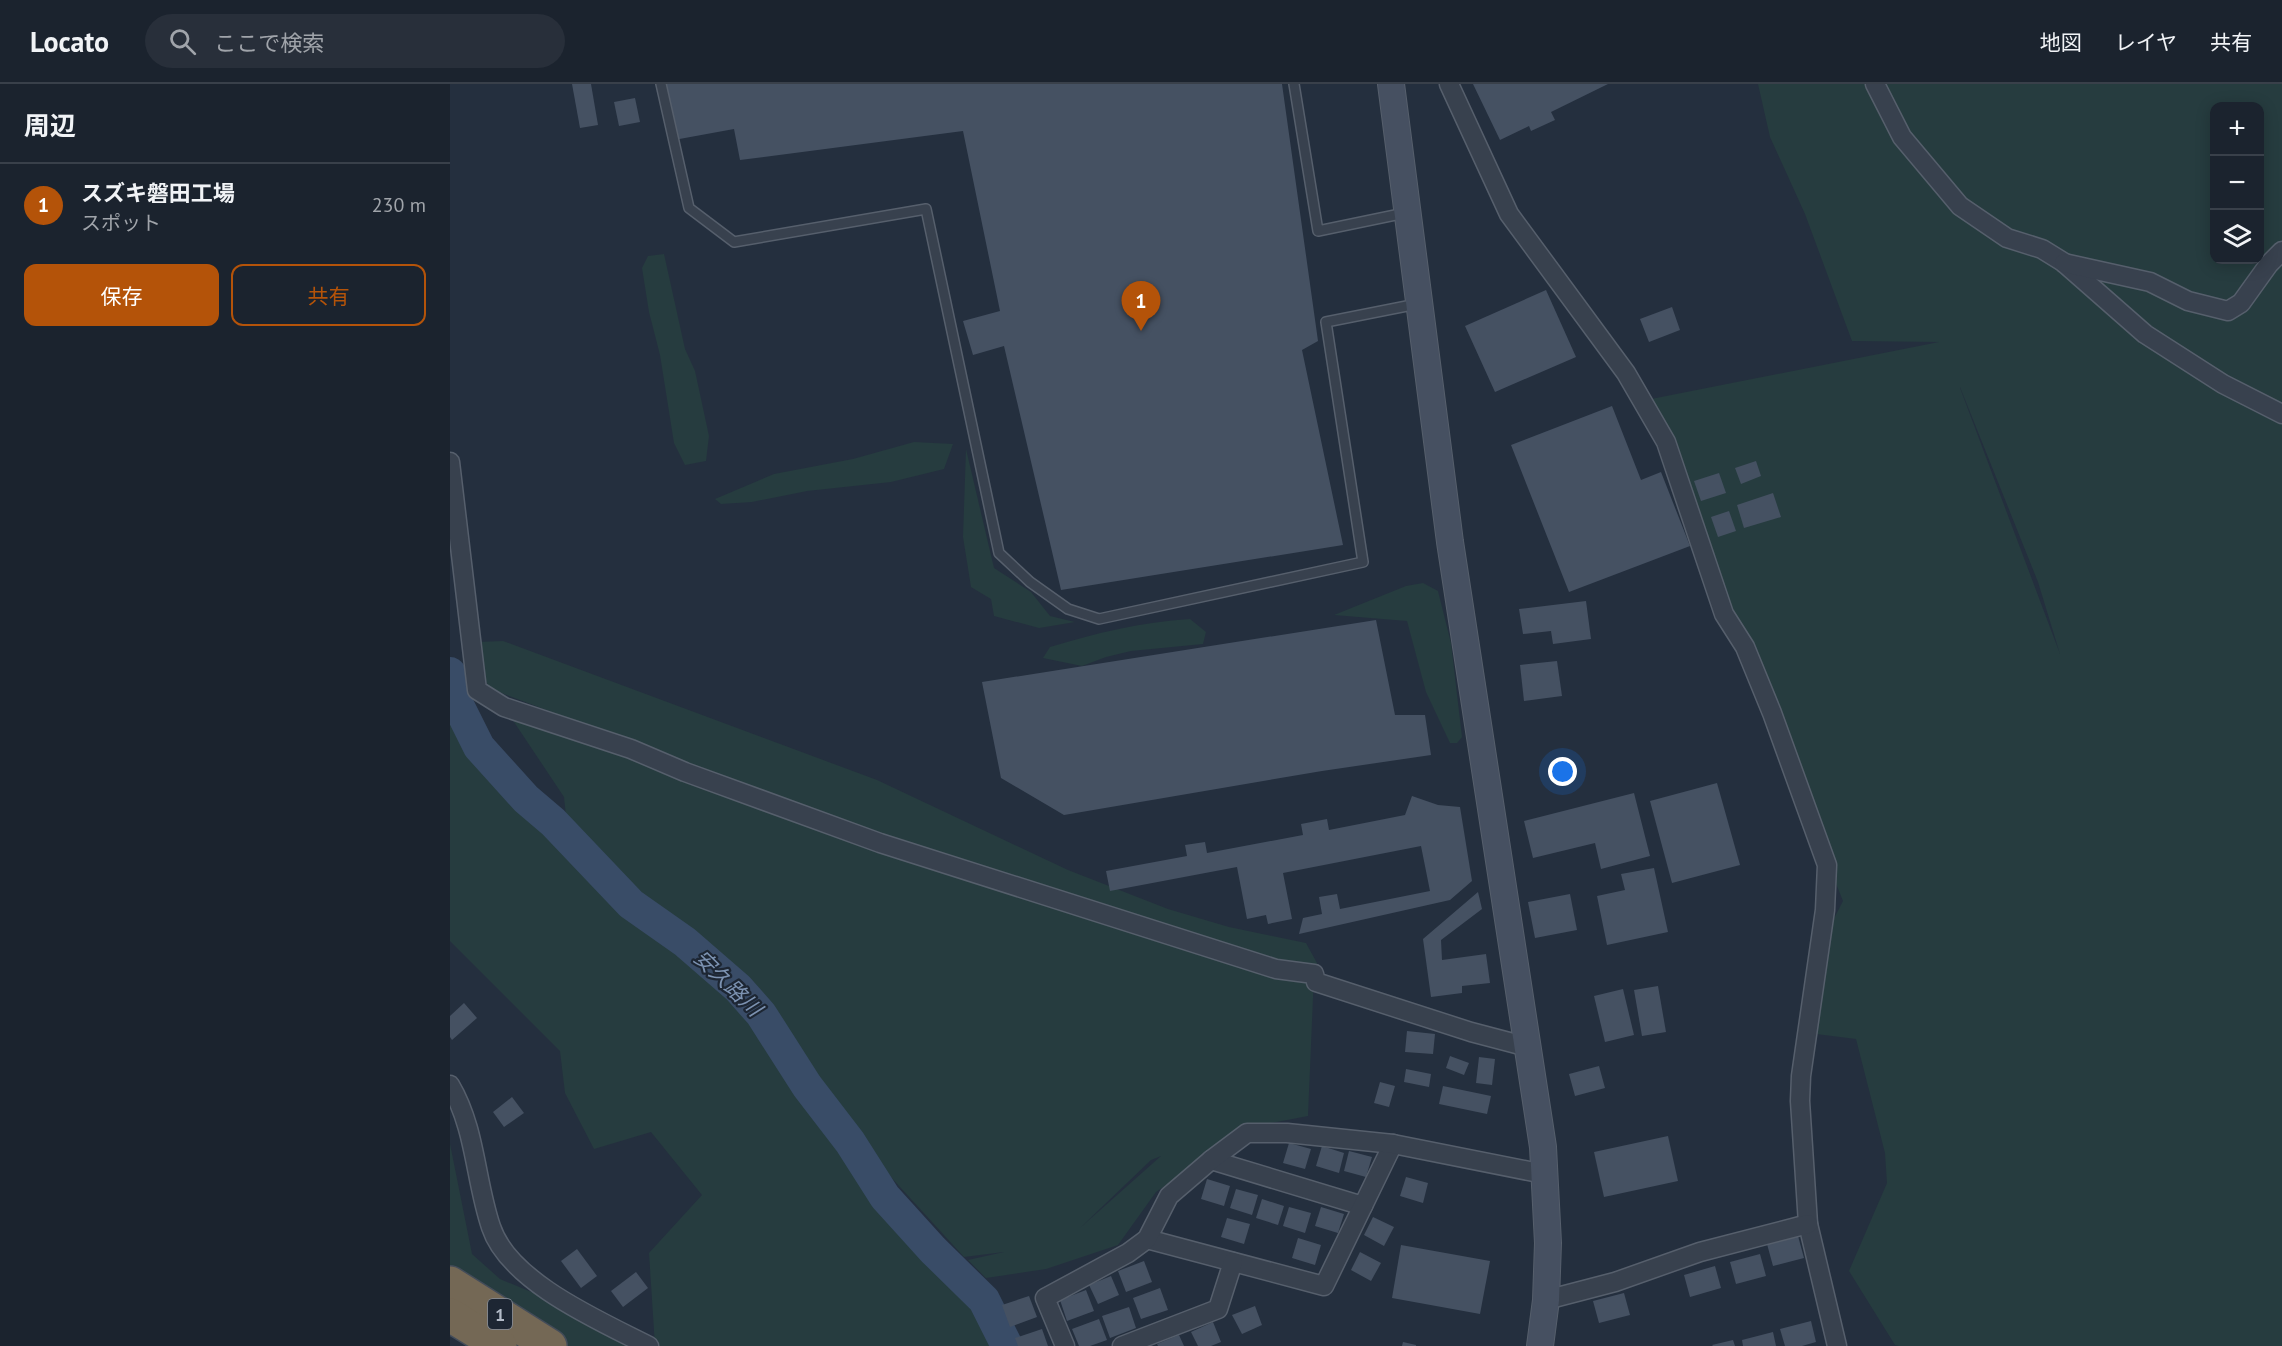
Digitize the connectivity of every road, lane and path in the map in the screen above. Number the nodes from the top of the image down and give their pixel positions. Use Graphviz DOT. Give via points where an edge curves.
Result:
graph roads {
  1 [pos="661,84"];
  2 [pos="1294,84"];
  3 [pos="1391,84"];
  4 [pos="1449,84"];
  5 [pos="1875,84"];
  6 [pos="1408,213"];
  7 [pos="2282,251"];
  8 [pos="2062,262"];
  9 [pos="1420,303"];
  10 [pos="2282,414"];
  11 [pos="450,462"];
  12 [pos="1528,1047"];
  13 [pos="450,1085"];
  14 [pos="1393,1144"];
  15 [pos="1211,1160"];
  16 [pos="1544,1174"];
  17 [pos="1363,1206"];
  18 [pos="1808,1224"];
  19 [pos="1147,1239"];
  20 [pos="1233,1262"];
  21 [pos="450,1283"];
  22 [pos="1546,1300"];
  23 [pos="450,1315"];
  24 [pos="500,1346"];
  25 [pos="550,1346"];
  26 [pos="649,1346"];
  27 [pos="1065,1346"];
  28 [pos="1122,1346"];
  29 [pos="1540,1346"];
  30 [pos="1837,1346"];
  1 -- 9 [label="lane" via="689,208 734,242 926,209 999,553 1068,609 1099,619 1363,562 1326,322"];
  2 -- 6 [label="lane" via="1318,231"];
  3 -- 6 [label="street"];
  4 -- 18 [label="street" via="1509,214 1619,363 1666,442 1724,614 1745,647 1827,865 1825,910 1801,1076"];
  5 -- 8 [label="street" via="1902,137 1960,206 2007,238 2042,249"];
  6 -- 9 [label="street"];
  7 -- 8 [label="street" via="2241,303 2228,310 2188,301 2150,282"];
  8 -- 10 [label="street" via="2145,334 2223,384"];
  9 -- 12 [label="street" via="1450,542"];
  11 -- 12 [label="street" via="477,690 504,707 631,749 880,843 1276,969 1314,974 1316,982"];
  12 -- 16 [label="street"];
  13 -- 26 [label="street" via="471,1134 491,1228 508,1256 536,1284"];
  14 -- 15 [label="street" via="1247,1132"];
  14 -- 16 [label="street"];
  14 -- 17 [label="street"];
  15 -- 17 [label="street"];
  15 -- 19 [label="street" via="1169,1196"];
  16 -- 22 [label="street"];
  17 -- 20 [label="street" via="1324,1286"];
  18 -- 22 [label="street" via="1700,1252 1615,1282"];
  18 -- 30 [label="street"];
  19 -- 20 [label="street"];
  19 -- 27 [label="street" via="1045,1298"];
  20 -- 28 [label="street" via="1218,1309"];
  21 -- 25 [label="highway, 1"];
  22 -- 29 [label="street"];
  23 -- 24 [label="highway, 1"];
}
